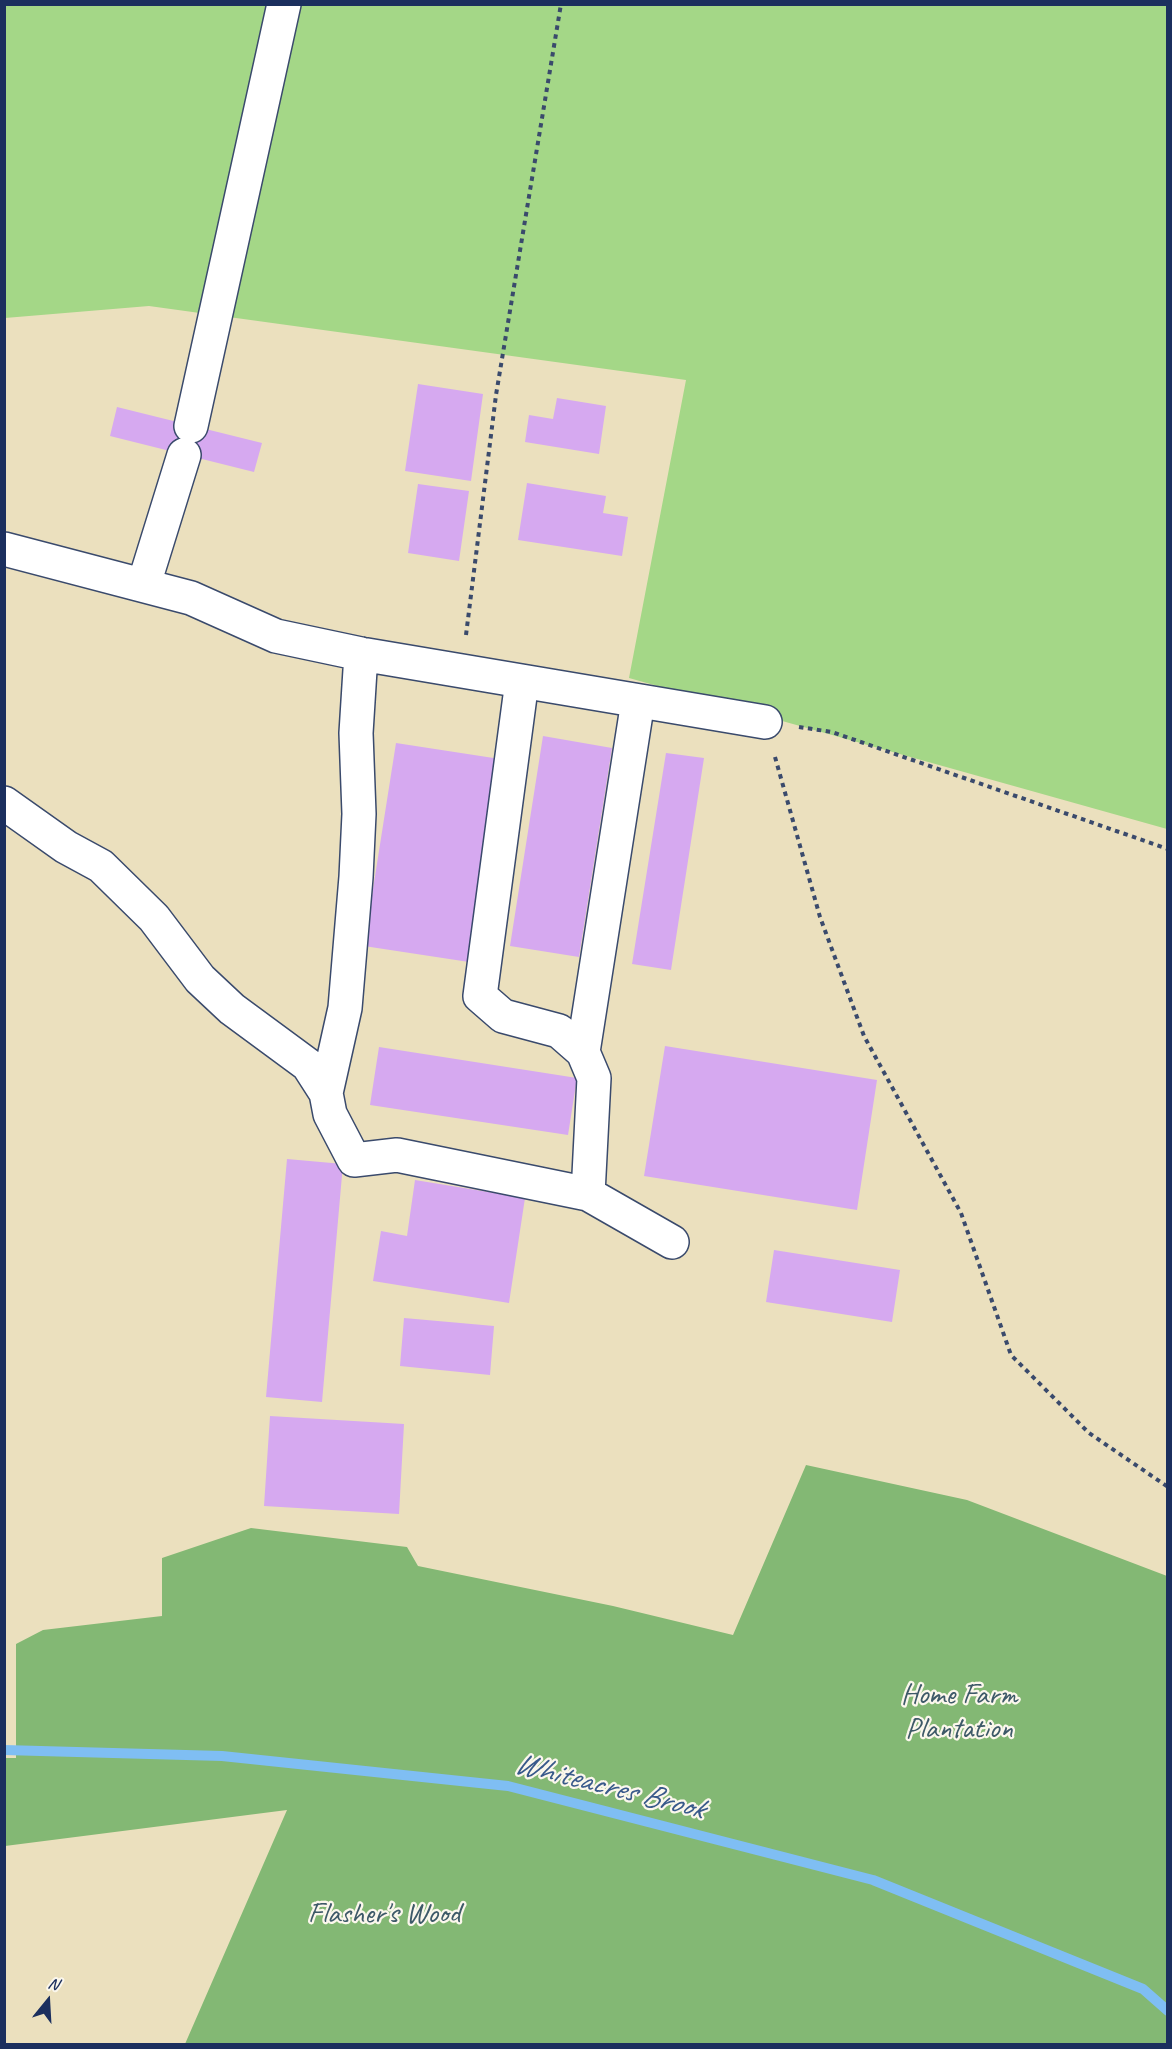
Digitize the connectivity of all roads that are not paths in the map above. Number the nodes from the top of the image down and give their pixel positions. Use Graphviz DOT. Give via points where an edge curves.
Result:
graph roads {
  1 [pos="284,4"];
  2 [pos="4,549"];
  3 [pos="144,584"];
  4 [pos="361,654"];
  5 [pos="522,681"];
  6 [pos="638,701"];
  7 [pos="765,722"];
  8 [pos="4,803"];
  9 [pos="583,1052"];
  10 [pos="326,1093"];
  11 [pos="588,1194"];
  12 [pos="672,1242"];
  1 -- 3 [label="lane" via="188,440"];
  2 -- 3 [label="lane"];
  3 -- 4 [label="lane" via="191,598 276,636"];
  4 -- 5 [label="lane"];
  4 -- 10 [label="lane" via="356,733 358,835 351,950 345,1008"];
  5 -- 6 [label="lane"];
  5 -- 9 [label="lane" via="480,996 503,1016 559,1031"];
  6 -- 7 [label="lane"];
  6 -- 9 [label="lane"];
  8 -- 10 [label="lane" via="66,847 101,866 154,918 200,979 232,1009 308,1065"];
  9 -- 11 [label="lane" via="594,1078"];
  10 -- 11 [label="lane" via="330,1114 354,1160 398,1155"];
  11 -- 12 [label="lane"];
}
